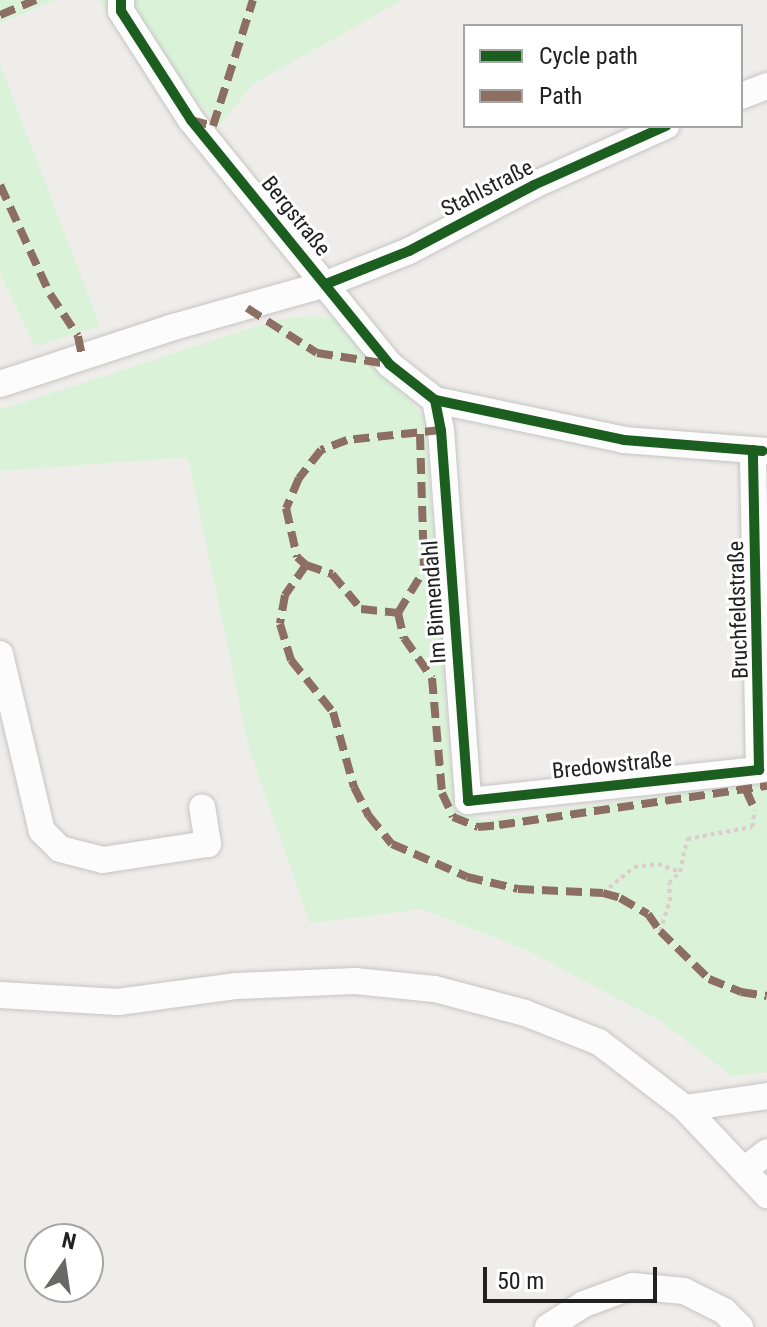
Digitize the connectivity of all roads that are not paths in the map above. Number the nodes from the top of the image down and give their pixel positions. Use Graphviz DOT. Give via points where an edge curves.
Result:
graph roads {
  1 [pos="121,0"];
  2 [pos="767,86"];
  3 [pos="743,95"];
  4 [pos="662,128"];
  5 [pos="326,284"];
  6 [pos="0,384"];
  7 [pos="435,400"];
  8 [pos="760,450"];
  9 [pos="0,654"];
  10 [pos="759,770"];
  11 [pos="468,801"];
  12 [pos="202,807"];
  13 [pos="0,995"];
  14 [pos="767,1096"];
  15 [pos="685,1108"];
  16 [pos="767,1152"];
  17 [pos="744,1170"];
  18 [pos="767,1195"];
  19 [pos="548,1327"];
  20 [pos="740,1327"];
  1 -- 5 [label="street, Bergstraße" via="121,11 191,120"];
  2 -- 3 [label="street"];
  4 -- 5 [label="street, Stahlstraße" via="534,185 409,251"];
  5 -- 6 [label="street, Stahlstraße"];
  5 -- 7 [label="street, Bergstraße" via="389,364"];
  7 -- 8 [label="street, Bergstraße" via="624,440"];
  7 -- 11 [label="street, Im Binnendahl"];
  8 -- 10 [label="street, Bruchfeldstraße"];
  9 -- 12 [label="street" via="42,831 60,849 103,860 208,844"];
  10 -- 11 [label="street, Bredowstraße"];
  13 -- 15 [label="street" via="118,1002 237,986 355,981 435,989 525,1013 599,1042"];
  14 -- 15 [label="street"];
  15 -- 17 [label="street"];
  16 -- 17 [label="street"];
  17 -- 18 [label="street"];
  19 -- 20 [label="street" via="584,1304 633,1286 684,1291 724,1311"];
}
